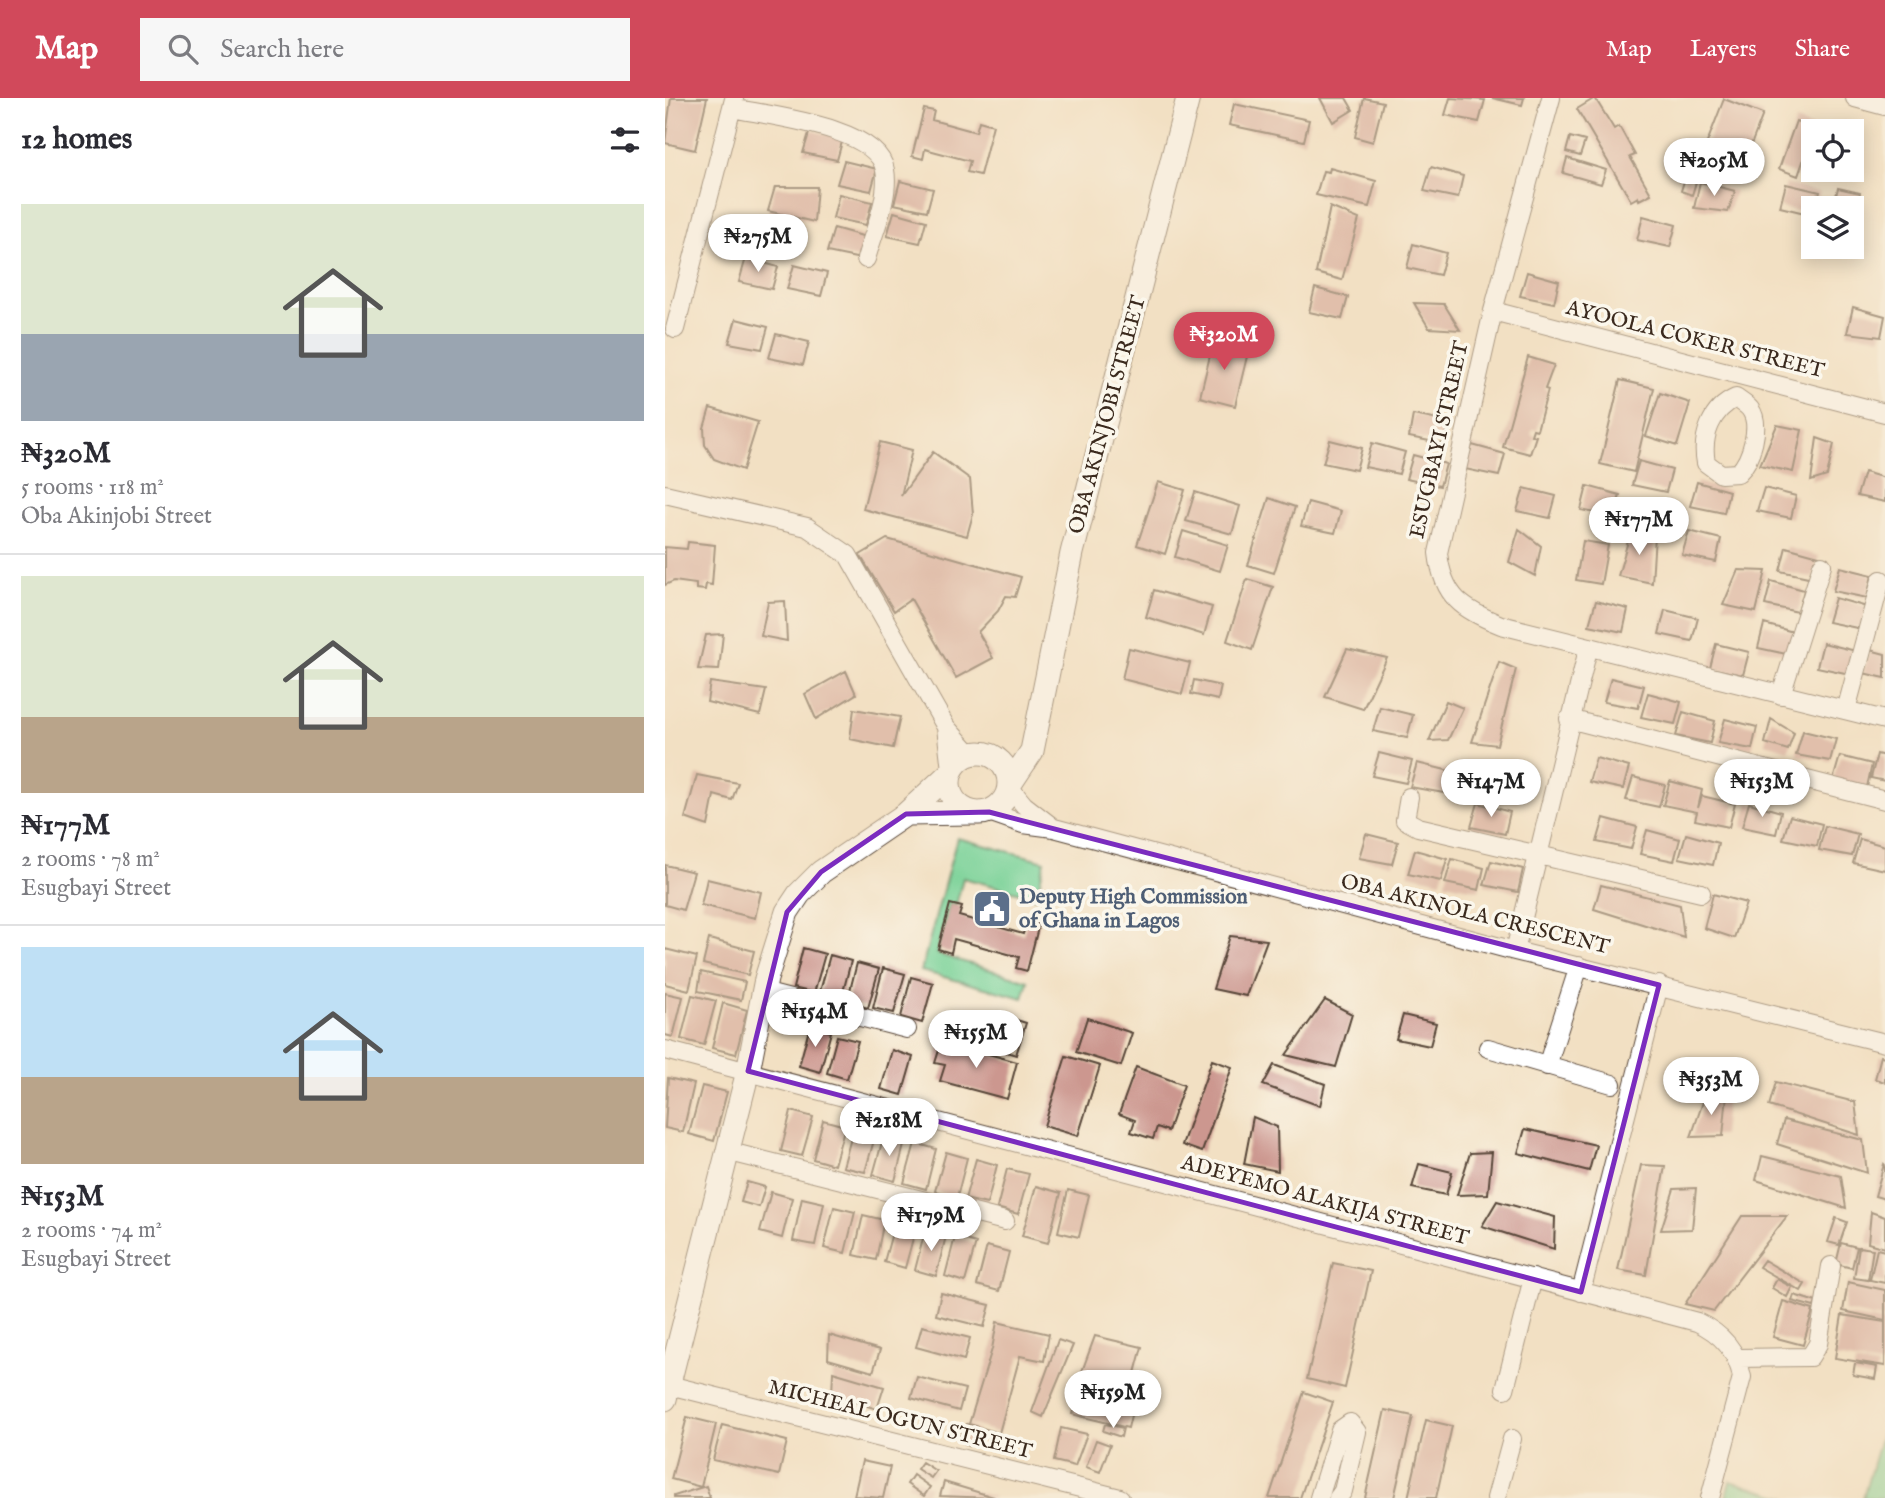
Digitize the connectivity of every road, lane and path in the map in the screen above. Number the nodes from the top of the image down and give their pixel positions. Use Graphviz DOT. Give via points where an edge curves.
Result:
graph roads {
  1 [pos="1188,98"];
  2 [pos="1551,98"];
  3 [pos="733,103"];
  4 [pos="866,259"];
  5 [pos="1493,311"];
  6 [pos="675,329"];
  7 [pos="1741,377"];
  8 [pos="1736,398"];
  9 [pos="1885,412"];
  10 [pos="665,494"];
  11 [pos="1822,565"];
  12 [pos="1881,580"];
  13 [pos="1588,649"];
  14 [pos="1781,695"];
  15 [pos="1846,710"];
  16 [pos="1569,719"];
  17 [pos="1885,720"];
  18 [pos="946,727"];
  19 [pos="1034,733"];
  20 [pos="969,753"];
  21 [pos="996,757"];
  22 [pos="950,772"];
  23 [pos="1010,786"];
  24 [pos="1409,797"];
  25 [pos="1885,800"];
  26 [pos="981,812"];
  27 [pos="907,814"];
  28 [pos="1054,828"];
  29 [pos="1538,853"];
  30 [pos="1701,893"];
  31 [pos="1515,951"];
  32 [pos="1579,965"];
  33 [pos="1659,985"];
  34 [pos="763,992"];
  35 [pos="907,1029"];
  36 [pos="1885,1043"];
  37 [pos="1488,1048"];
  38 [pos="665,1050"];
  39 [pos="1547,1066"];
  40 [pos="748,1071"];
  41 [pos="1612,1084"];
  42 [pos="726,1151"];
  43 [pos="1005,1221"];
  44 [pos="1831,1266"];
  45 [pos="1533,1278"];
  46 [pos="1581,1292"];
  47 [pos="1739,1358"];
  48 [pos="1505,1389"];
  49 [pos="667,1392"];
  50 [pos="1512,1439"];
  51 [pos="1120,1498"];
  52 [pos="1319,1498"];
  53 [pos="1338,1498"];
  54 [pos="1496,1498"];
  55 [pos="1710,1498"];
  1 -- 19 [label="street, OBA AKINJOBI STREET" via="1072,553"];
  2 -- 5 [label="street, ESUGBAYI STREET"];
  3 -- 4 [label="street" via="846,133 877,153 885,168 885,187"];
  3 -- 6 [label="street"];
  5 -- 7 [label="street, AYOOLA COKER STREET"];
  5 -- 13 [label="street, ESUGBAYI STREET" via="1437,553 1440,574 1458,603 1471,613"];
  7 -- 8 [label="street"];
  7 -- 9 [label="street, AYOOLA COKER STREET"];
  10 -- 18 [label="street" via="807,527 848,555"];
  11 -- 14 [label="street"];
  12 -- 15 [label="street"];
  13 -- 14 [label="street, ESUGBAYI STREET"];
  13 -- 16 [label="street"];
  14 -- 15 [label="street, ESUGBAYI STREET"];
  15 -- 17 [label="street, ESUGBAYI STREET"];
  16 -- 25 [label="street"];
  16 -- 29 [label="street"];
  18 -- 20 [label="street"];
  18 -- 22 [label="street"];
  19 -- 21 [label="street" via="1021,750"];
  19 -- 23 [label="street, OBA AKINJOBI STREET" via="1028,759"];
  20 -- 21 [label="street"];
  20 -- 22 [label="street"];
  21 -- 23 [label="street" via="1004,765"];
  22 -- 26 [label="street" via="951,796 964,809"];
  22 -- 27 [label="street"];
  23 -- 26 [label="street" via="1002,803"];
  23 -- 28 [label="street, OBA AKINOLA CRESCENT" via="1024,805"];
  24 -- 29 [label="street" via="1405,820 1417,827"];
  26 -- 27 [label="street"];
  26 -- 28 [label="street, OBA AKINOLA CRESCENT"];
  27 -- 34 [label="street" via="850,851 799,894 780,928"];
  28 -- 31 [label="street, OBA AKINOLA CRESCENT"];
  29 -- 30 [label="street"];
  29 -- 31 [label="street"];
  31 -- 32 [label="street, OBA AKINOLA CRESCENT"];
  32 -- 33 [label="street, OBA AKINOLA CRESCENT"];
  32 -- 39 [label="street"];
  33 -- 36 [label="street, OBA AKINOLA CRESCENT"];
  33 -- 46 [label="street"];
  34 -- 35 [label="street"];
  34 -- 40 [label="street"];
  37 -- 39 [label="street"];
  38 -- 40 [label="street, ADEYEMO ALAKIJA STREET"];
  39 -- 41 [label="street"];
  40 -- 42 [label="street"];
  40 -- 45 [label="street, ADEYEMO ALAKIJA STREET"];
  42 -- 43 [label="street"];
  42 -- 49 [label="street"];
  44 -- 47 [label="street" via="1818,1344 1810,1357"];
  45 -- 46 [label="street, ADEYEMO ALAKIJA STREET"];
  45 -- 48 [label="street"];
  46 -- 47 [label="street, ADEYEMO ALAKIJA STREET" via="1697,1322 1714,1330"];
  47 -- 55 [label="street" via="1742,1377"];
  49 -- 51 [label="street, MICHEAL OGUN STREET"];
  50 -- 54 [label="street"];
  52 -- 53 [label="street" via="1340,1430 1350,1423 1357,1432"];
}
